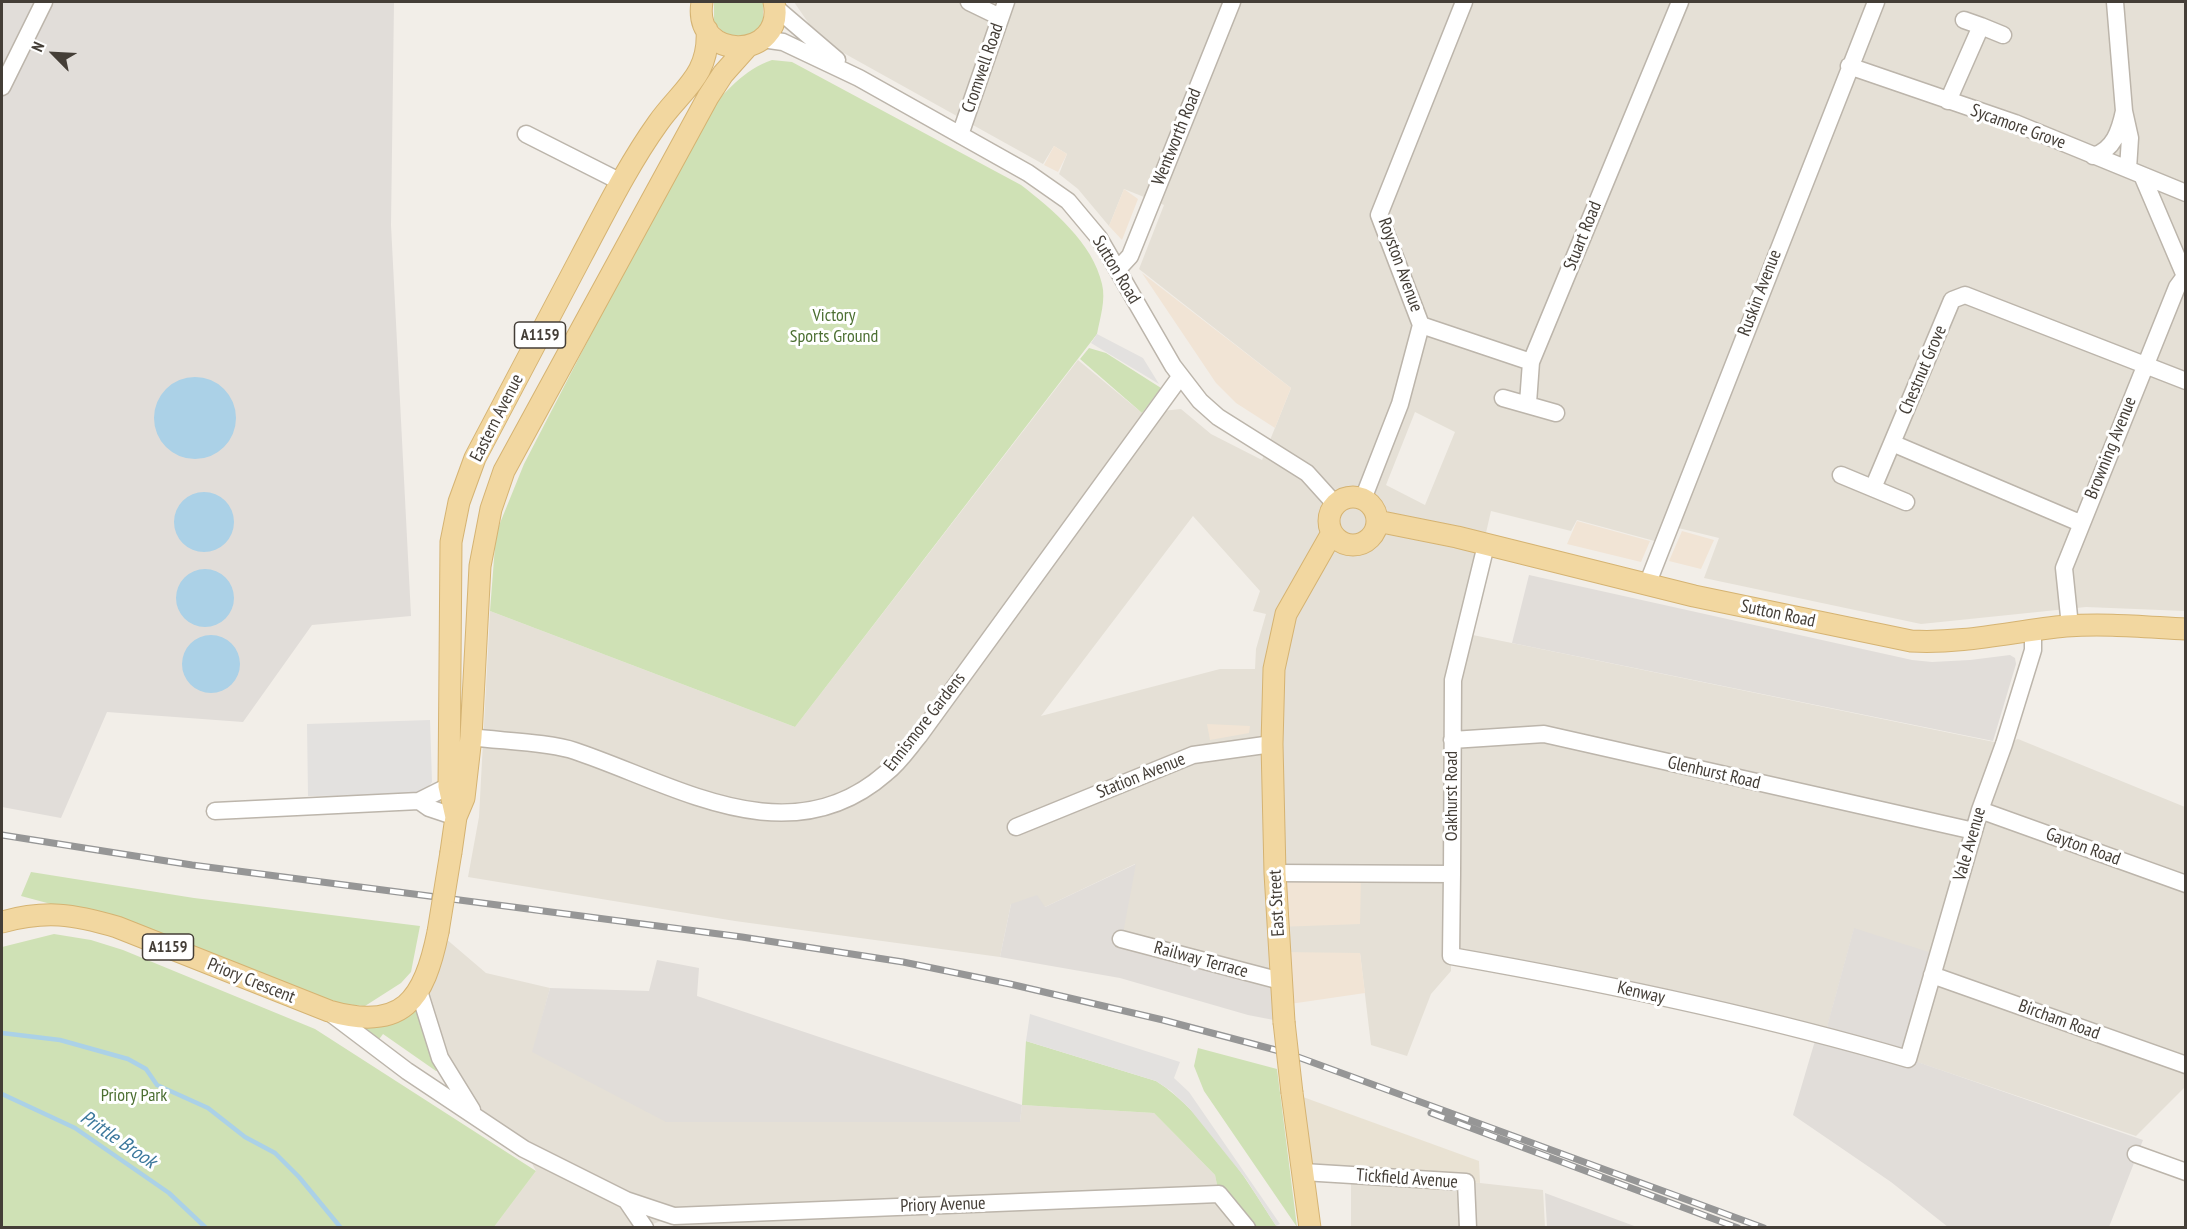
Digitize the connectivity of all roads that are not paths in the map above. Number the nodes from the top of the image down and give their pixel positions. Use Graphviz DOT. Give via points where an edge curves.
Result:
graph roads {
  1 [pos="44,2"];
  2 [pos="969,2"];
  3 [pos="1232,2"];
  4 [pos="1464,2"];
  5 [pos="1680,2"];
  6 [pos="1876,2"];
  7 [pos="2115,2"];
  8 [pos="697,4"];
  9 [pos="775,4"];
  10 [pos="1003,9"];
  11 [pos="1964,20"];
  12 [pos="1981,26"];
  13 [pos="707,30"];
  14 [pos="2003,35"];
  15 [pos="755,43"];
  16 [pos="1849,66"];
  17 [pos="859,78"];
  18 [pos="2,87"];
  19 [pos="1948,101"];
  20 [pos="2124,111"];
  21 [pos="526,134"];
  22 [pos="960,135"];
  23 [pos="2093,156"];
  24 [pos="2135,172"];
  25 [pos="621,182"];
  26 [pos="2186,193"];
  27 [pos="1118,269"];
  28 [pos="2185,275"];
  29 [pos="1421,325"];
  30 [pos="1531,362"];
  31 [pos="2145,365"];
  32 [pos="1180,377"];
  33 [pos="2186,381"];
  34 [pos="1503,398"];
  35 [pos="1528,403"];
  36 [pos="1556,413"];
  37 [pos="1892,443"];
  38 [pos="1841,476"];
  39 [pos="1873,488"];
  40 [pos="1363,499"];
  41 [pos="1906,502"];
  42 [pos="1335,504"];
  43 [pos="1377,521"];
  44 [pos="2080,523"];
  45 [pos="1332,533"];
  46 [pos="1353,545"];
  47 [pos="1486,545"];
  48 [pos="1303,583"];
  49 [pos="1647,585"];
  50 [pos="2070,626"];
  51 [pos="2186,629"];
  52 [pos="2033,630"];
  53 [pos="471,737"];
  54 [pos="1452,740"];
  55 [pos="1272,744"];
  56 [pos="449,786"];
  57 [pos="419,801"];
  58 [pos="1980,810"];
  59 [pos="215,812"];
  60 [pos="456,817"];
  61 [pos="1016,827"];
  62 [pos="1974,831"];
  63 [pos="1275,873"];
  64 [pos="1452,874"];
  65 [pos="2186,884"];
  66 [pos="2,922"];
  67 [pos="438,932"];
  68 [pos="1121,939"];
  69 [pos="1932,975"];
  70 [pos="1281,981"];
  71 [pos="419,992"];
  72 [pos="329,1011"];
  73 [pos="1908,1059"];
  74 [pos="2186,1065"];
  75 [pos="477,1117"];
  76 [pos="2136,1154"];
  77 [pos="1303,1172"];
  78 [pos="2186,1172"];
  79 [pos="626,1200"];
  80 [pos="674,1222"];
  81 [pos="645,1227"];
  82 [pos="1247,1227"];
  83 [pos="1310,1227"];
  84 [pos="1468,1227"];
  1 -- 18 [label="street"];
  2 -- 10 [label="street"];
  3 -- 27 [label="street, Wentworth Road" via="1130,256"];
  4 -- 29 [label="street, Royston Avenue" via="1379,215"];
  5 -- 30 [label="street, Stuart Road"];
  6 -- 16 [label="street, Ruskin Avenue"];
  7 -- 20 [label="street"];
  8 -- 13 [label="main road, Eastern Avenue"];
  9 -- 15 [label="main road, Eastern Avenue" via="770,30"];
  9 -- 17 [label="street, Sutton Road"];
  10 -- 22 [label="street, Cromwell Road"];
  11 -- 12 [label="street"];
  12 -- 14 [label="street"];
  12 -- 19 [label="street"];
  13 -- 15 [label="main road" via="725,45"];
  13 -- 25 [label="main road, Eastern Avenue / A1159" via="708,48 703,65 690,87 658,122"];
  15 -- 17 [label="street, Sutton Road" via="783,42"];
  15 -- 53 [label="main road, Eastern Avenue / A1159" via="723,74 708,97 504,471 491,509 480,566"];
  16 -- 19 [label="street, Sycamore Grove"];
  16 -- 49 [label="street, Ruskin Avenue"];
  17 -- 22 [label="street, Sutton Road"];
  19 -- 23 [label="street, Sycamore Grove" via="2015,123"];
  20 -- 23 [label="street" via="2114,141"];
  20 -- 24 [label="street"];
  21 -- 25 [label="street"];
  22 -- 27 [label="street, Sutton Road" via="1043,182 1068,201 1099,238"];
  23 -- 24 [label="street, Sycamore Grove"];
  24 -- 26 [label="street, Sycamore Grove"];
  24 -- 28 [label="street, Browning Avenue"];
  25 -- 56 [label="main road, Eastern Avenue / A1159" via="475,458 459,502 451,542"];
  27 -- 32 [label="street, Sutton Road"];
  28 -- 31 [label="street, Browning Avenue"];
  29 -- 30 [label="street"];
  29 -- 40 [label="street, Royston Avenue" via="1399,407"];
  30 -- 35 [label="street, Stuart Road"];
  31 -- 33 [label="street"];
  31 -- 37 [label="street, Chestnut Grove" via="1959,295 1952,300"];
  31 -- 44 [label="street, Browning Avenue"];
  32 -- 42 [label="street, Sutton Road" via="1218,417 1307,473"];
  32 -- 53 [label="street, Ennismore Gardens" via="919,736 888,772 865,789 812,812 774,814 716,804 572,750"];
  34 -- 35 [label="street"];
  35 -- 36 [label="street"];
  37 -- 39 [label="street"];
  37 -- 44 [label="street"];
  38 -- 39 [label="street"];
  39 -- 41 [label="street"];
  40 -- 42 [label="main road" via="1349,497"];
  40 -- 43 [label="main road" via="1373,508"];
  42 -- 45 [label="main road" via="1328,518"];
  43 -- 46 [label="main road" via="1370,538"];
  43 -- 47 [label="main road, Sutton Road"];
  44 -- 50 [label="street, Browning Avenue" via="2064,568"];
  45 -- 46 [label="main road" via="1345,544"];
  45 -- 48 [label="main road, East Street"];
  46 -- 48 [label="main road, East Street"];
  47 -- 49 [label="main road, Sutton Road"];
  47 -- 54 [label="street, Oakhurst Road" via="1453,680"];
  48 -- 55 [label="main road, East Street" via="1286,614 1279,638"];
  49 -- 52 [label="main road, Sutton Road" via="1911,641 1986,639"];
  50 -- 51 [label="main road, Sutton Road"];
  50 -- 52 [label="main road, Sutton Road"];
  52 -- 58 [label="street, Vale Avenue" via="2033,650"];
  53 -- 60 [label="main road, Eastern Avenue / A1159" via="464,798"];
  54 -- 62 [label="street, Glenhurst Road" via="1544,734"];
  54 -- 64 [label="street, Oakhurst Road"];
  55 -- 61 [label="street, Station Avenue" via="1193,755"];
  55 -- 63 [label="main road, East Street"];
  56 -- 57 [label="street"];
  56 -- 60 [label="main road, Eastern Avenue / A1159"];
  57 -- 59 [label="street"];
  57 -- 60 [label="street"];
  58 -- 62 [label="street, Vale Avenue"];
  58 -- 65 [label="street, Gayton Road"];
  60 -- 67 [label="main road, Eastern Avenue / A1159, bridge"];
  62 -- 69 [label="street, Vale Avenue"];
  63 -- 64 [label="street"];
  63 -- 70 [label="main road, East Street"];
  64 -- 73 [label="street, Kenway" via="1451,956 1581,979 1825,1035"];
  66 -- 72 [label="main road, Priory Crescent / A1159" via="50,913 82,917 117,927"];
  67 -- 71 [label="main road, Priory Crescent / A1159" via="432,962"];
  68 -- 70 [label="street, Railway Terrace"];
  69 -- 73 [label="street, Vale Avenue"];
  69 -- 74 [label="street, Bircham Road"];
  70 -- 77 [label="main road, East Street, bridge"];
  71 -- 72 [label="main road, Priory Crescent / A1159" via="398,1011 380,1018 357,1019"];
  71 -- 75 [label="street, Priory Crescent" via="440,1058"];
  72 -- 75 [label="street, Priory Crescent" via="407,1071"];
  75 -- 79 [label="street, Priory Crescent" via="524,1149"];
  76 -- 78 [label="street"];
  77 -- 83 [label="main road, East Street"];
  77 -- 84 [label="street, Tickfield Avenue" via="1466,1182"];
  79 -- 80 [label="street, Priory Avenue"];
  79 -- 81 [label="street, Priory Crescent"];
  80 -- 82 [label="street, Priory Avenue" via="1219,1194"];
}
